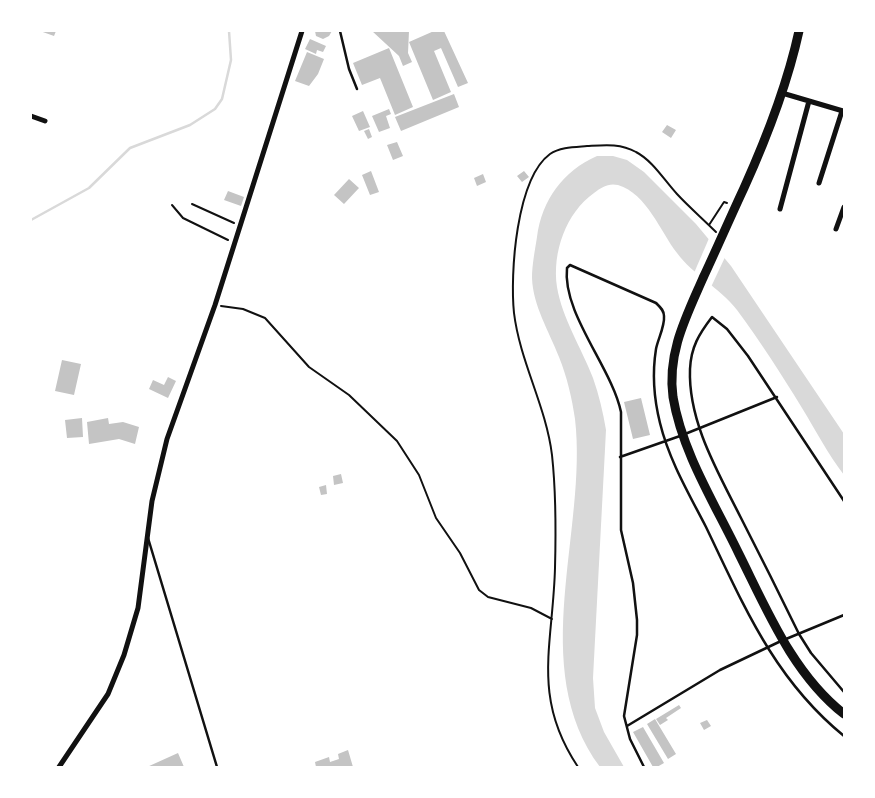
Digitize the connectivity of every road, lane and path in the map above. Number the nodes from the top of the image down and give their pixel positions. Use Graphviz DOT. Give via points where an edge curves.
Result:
graph roads {
  1 [pos="302,31"];
  2 [pos="340,31"];
  3 [pos="799,31"];
  4 [pos="357,89"];
  5 [pos="782,93"];
  6 [pos="809,101"];
  7 [pos="843,111"];
  8 [pos="31,116"];
  9 [pos="45,121"];
  10 [pos="819,183"];
  11 [pos="724,202"];
  12 [pos="192,204"];
  13 [pos="172,205"];
  14 [pos="844,207"];
  15 [pos="780,208"];
  16 [pos="240,226"];
  17 [pos="836,229"];
  18 [pos="235,243"];
  19 [pos="215,305"];
  20 [pos="777,397"];
  21 [pos="700,428"];
  22 [pos="683,435"];
  23 [pos="665,442"];
  24 [pos="620,457"];
  25 [pos="844,501"];
  26 [pos="148,538"];
  27 [pos="844,615"];
  28 [pos="552,619"];
  29 [pos="799,634"];
  30 [pos="783,640"];
  31 [pos="766,648"];
  32 [pos="844,692"];
  33 [pos="844,714"];
  34 [pos="627,726"];
  35 [pos="844,736"];
  36 [pos="59,767"];
  37 [pos="217,767"];
  38 [pos="578,767"];
  39 [pos="644,767"];
  1 -- 16 [label="street"];
  2 -- 4 [label="lane"];
  3 -- 5 [label="highway"];
  5 -- 6 [label="street"];
  5 -- 22 [label="highway" via="763,144 681,327 674,355 673,396"];
  6 -- 7 [label="street"];
  6 -- 15 [label="street"];
  7 -- 10 [label="street"];
  8 -- 9 [label="street"];
  11 -- 28 [label="path" via="709,225 645,159 630,149 613,144 578,146 551,153 543,161 528,192 514,247 514,314 542,408 552,456 555,567"];
  12 -- 16 [label="path"];
  13 -- 18 [label="path" via="183,218"];
  14 -- 17 [label="street"];
  16 -- 18 [label="street"];
  18 -- 19 [label="street"];
  19 -- 26 [label="street" via="167,439 157,476"];
  19 -- 28 [label="path" via="265,318 309,367 349,395 397,442 419,475 436,518 460,553 479,590 488,597 531,608"];
  20 -- 21 [label="lane"];
  20 -- 21 [label="lane" via="733,336 712,317 695,341 690,368 692,399"];
  20 -- 25 [label="lane" via="815,461"];
  21 -- 22 [label="lane"];
  21 -- 29 [label="lane"];
  22 -- 23 [label="lane"];
  22 -- 30 [label="highway"];
  23 -- 24 [label="lane"];
  23 -- 24 [label="lane" via="654,390 654,370 664,320 662,310 656,304 570,265 567,282 572,301 620,404"];
  23 -- 31 [label="lane"];
  24 -- 34 [label="lane" via="620,530 633,583 637,620 624,706"];
  26 -- 36 [label="street" via="138,608 116,677"];
  26 -- 37 [label="lane"];
  27 -- 29 [label="lane"];
  28 -- 38 [label="path" via="547,692 554,720 568,753"];
  29 -- 30 [label="lane"];
  29 -- 32 [label="lane"];
  30 -- 31 [label="lane"];
  30 -- 33 [label="highway" via="811,681"];
  31 -- 34 [label="lane" via="720,670"];
  31 -- 35 [label="lane" via="798,692"];
  34 -- 39 [label="lane"];
}
